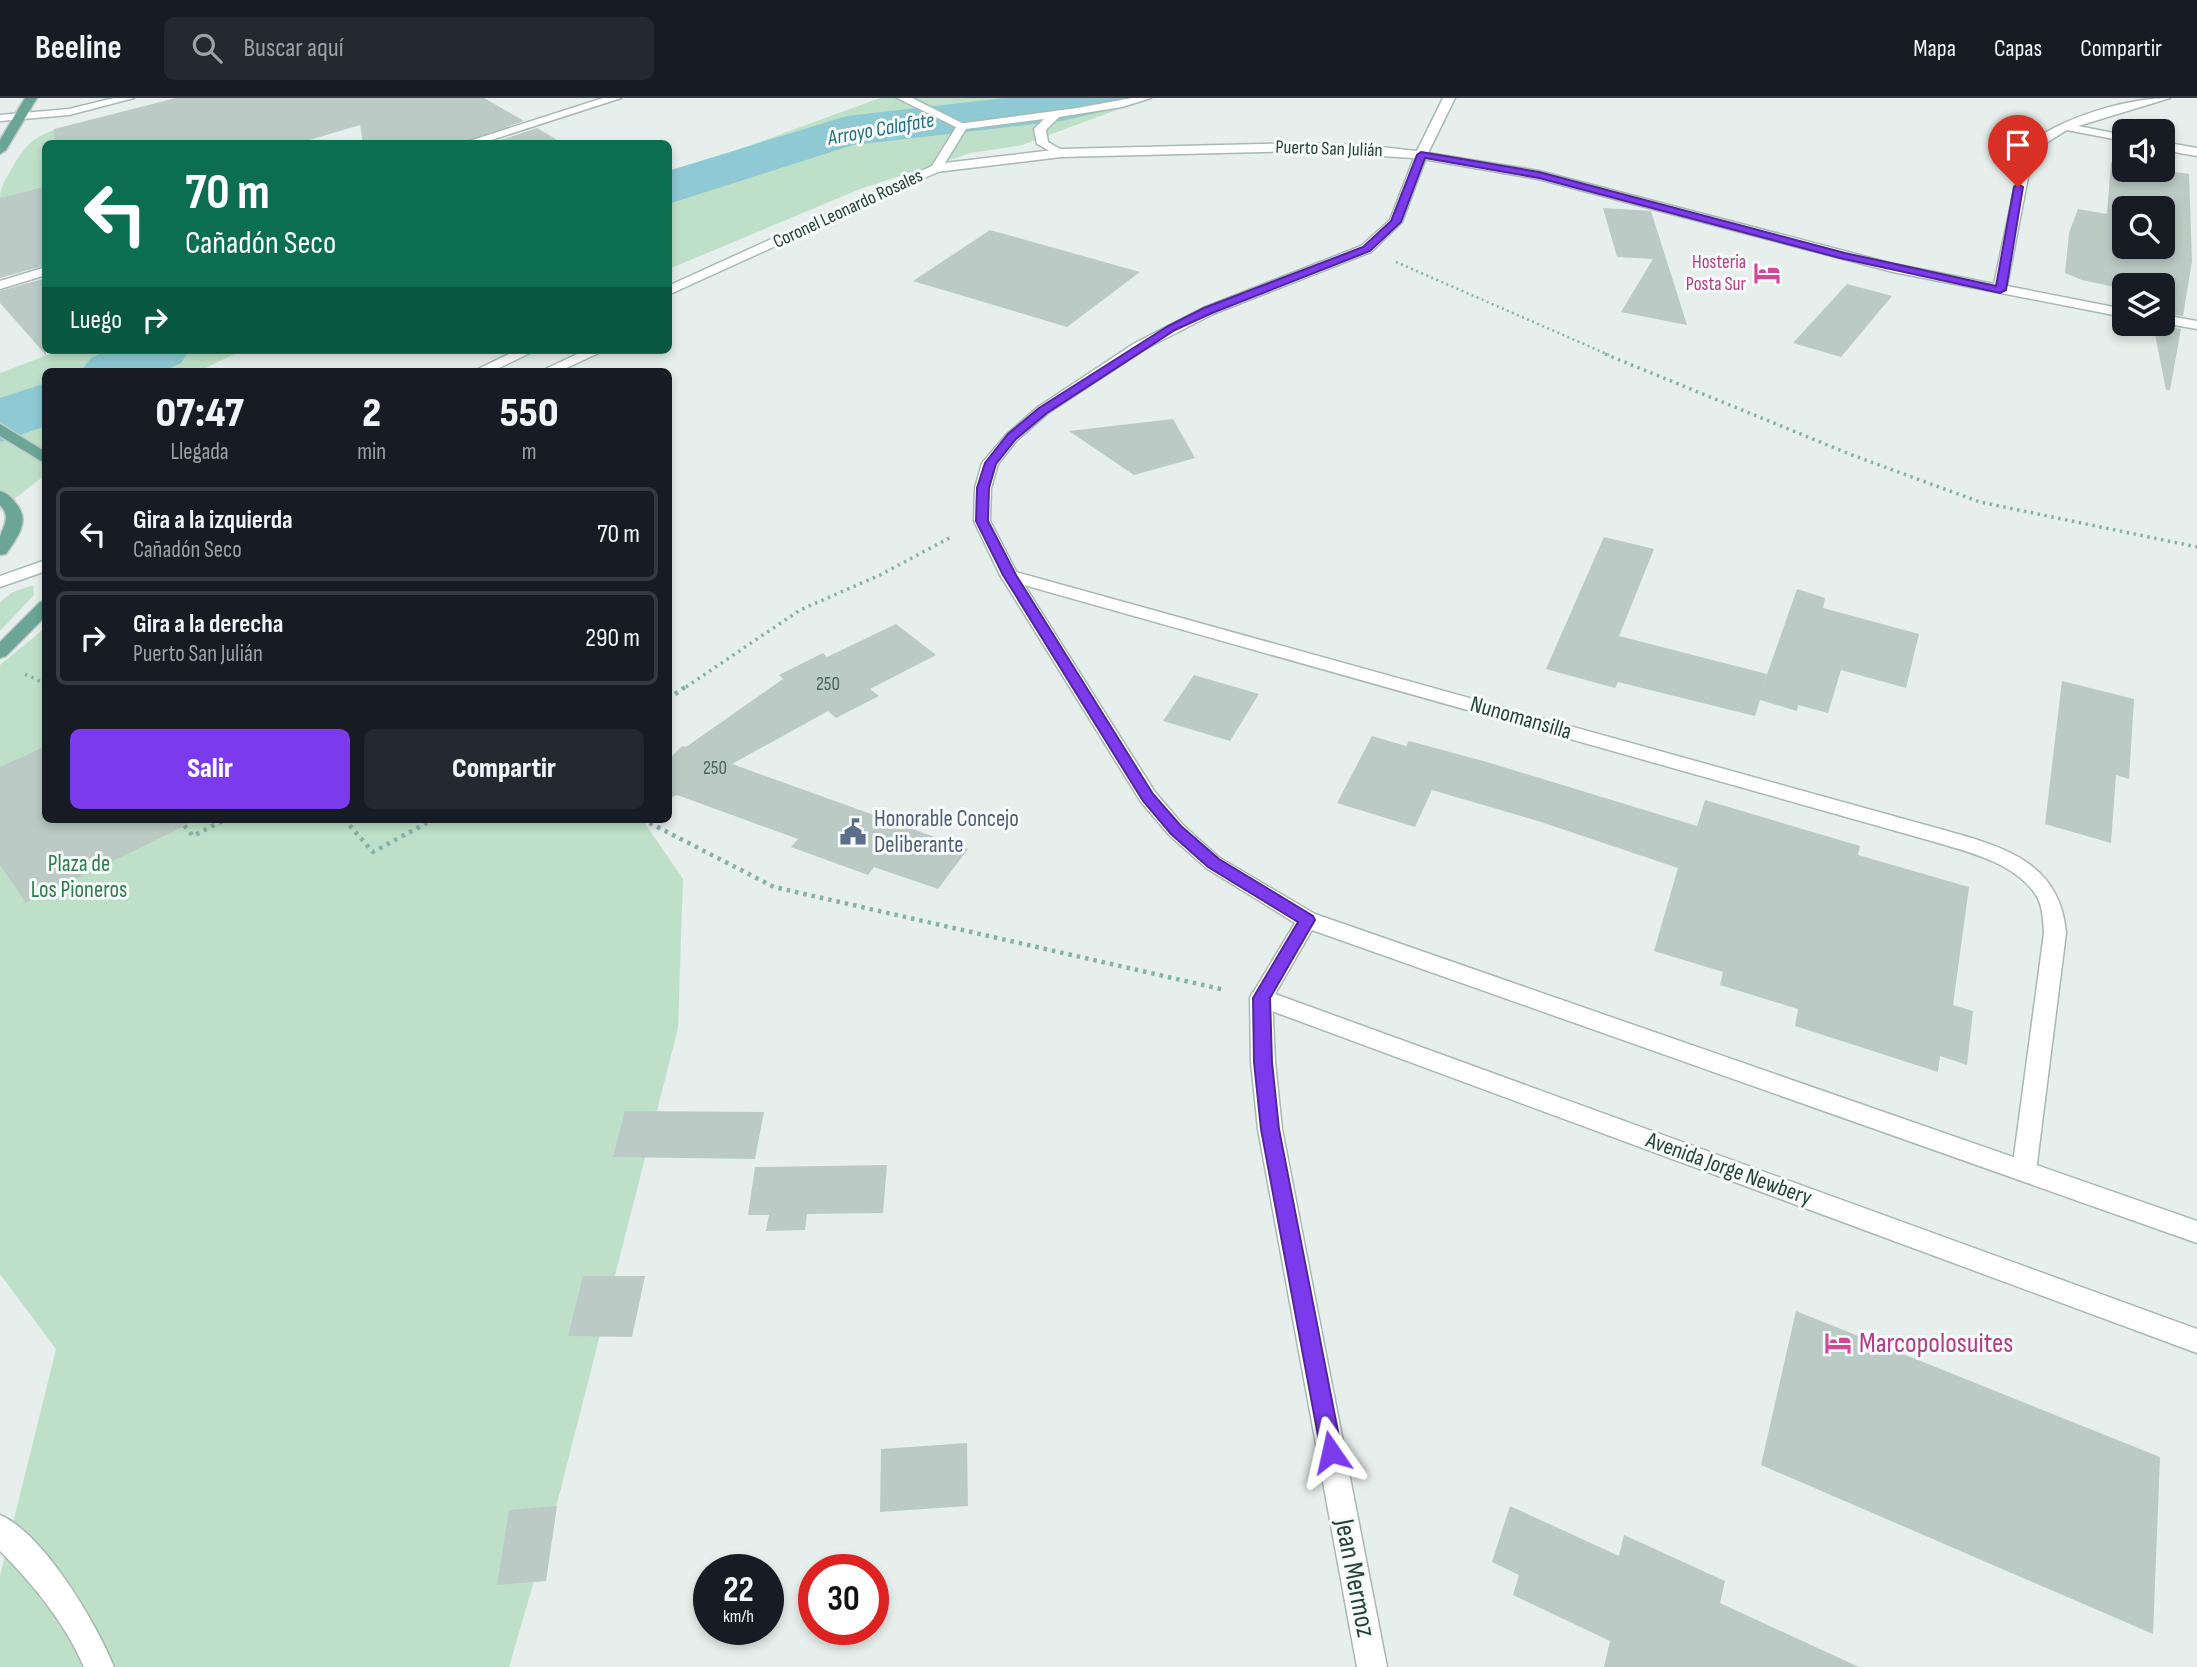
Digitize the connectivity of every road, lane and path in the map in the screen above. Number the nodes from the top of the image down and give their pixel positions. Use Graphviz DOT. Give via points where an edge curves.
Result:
graph roads {
  1 [pos="31,98"];
  2 [pos="128,98"];
  3 [pos="615,98"];
  4 [pos="903,98"];
  5 [pos="1145,98"];
  6 [pos="1449,98"];
  7 [pos="2164,98"];
  8 [pos="1056,114"];
  9 [pos="20,116"];
  10 [pos="0,118"];
  11 [pos="962,126"];
  12 [pos="2065,127"];
  13 [pos="2112,136"];
  14 [pos="478,140"];
  15 [pos="2175,148"];
  16 [pos="0,150"];
  17 [pos="2197,152"];
  18 [pos="1061,153"];
  19 [pos="1421,155"];
  20 [pos="936,168"];
  21 [pos="1366,249"];
  22 [pos="42,272"];
  23 [pos="700,278"];
  24 [pos="0,285"];
  25 [pos="672,289"];
  26 [pos="2000,290"];
  27 [pos="672,298"];
  28 [pos="2112,311"];
  29 [pos="2175,321"];
  30 [pos="2197,325"];
  31 [pos="520,354"];
  32 [pos="588,354"];
  33 [pos="488,368"];
  34 [pos="555,368"];
  35 [pos="0,429"];
  36 [pos="42,456"];
  37 [pos="4,499"];
  38 [pos="982,521"];
  39 [pos="2197,547"];
  40 [pos="0,550"];
  41 [pos="42,566"];
  42 [pos="1009,575"];
  43 [pos="0,582"];
  44 [pos="42,612"];
  45 [pos="0,652"];
  46 [pos="672,696"];
  47 [pos="182,823"];
  48 [pos="218,823"];
  49 [pos="348,823"];
  50 [pos="427,823"];
  51 [pos="650,823"];
  52 [pos="1307,920"];
  53 [pos="1261,998"];
  54 [pos="2024,1171"];
  55 [pos="2197,1232"];
  56 [pos="2197,1341"];
  57 [pos="0,1530"];
  58 [pos="99,1667"];
  59 [pos="1372,1667"];
  1 -- 9 [label="main road"];
  2 -- 9 [label="street" via="69,112"];
  3 -- 14 [label="street"];
  4 -- 11 [label="street"];
  5 -- 8 [label="street"];
  6 -- 19 [label="street"];
  7 -- 12 [label="street"];
  8 -- 11 [label="street"];
  8 -- 18 [label="street" via="1040,129 1043,145"];
  9 -- 10 [label="street"];
  9 -- 16 [label="main road"];
  11 -- 20 [label="street, Coronel Leonardo Rosales"];
  12 -- 13 [label="street"];
  12 -- 26 [label="street" via="2026,150"];
  15 -- 17 [label="street"];
  18 -- 19 [label="street, Puerto San Julián" via="1311,147"];
  18 -- 20 [label="street, Puerto San Julián"];
  19 -- 21 [label="street" via="1396,222"];
  19 -- 26 [label="street, Puerto San Julián" via="1539,175 1844,256"];
  20 -- 23 [label="street, Coronel Leonardo Rosales"];
  21 -- 38 [label="street" via="1171,328 1043,410 990,463 983,488"];
  21 -- 39 [label="path" via="1667,381 1980,502"];
  22 -- 24 [label="street"];
  23 -- 25 [label="street, Coronel Leonardo Rosales"];
  23 -- 27 [label="street, Coronel Leonardo Rosales"];
  26 -- 28 [label="street, Puerto San Julián"];
  29 -- 30 [label="street"];
  31 -- 33 [label="street"];
  32 -- 34 [label="street"];
  35 -- 36 [label="main road"];
  37 -- 40 [label="main road" via="16,521"];
  38 -- 42 [label="street"];
  38 -- 46 [label="path" via="880,575 800,610"];
  41 -- 43 [label="street"];
  42 -- 52 [label="street" via="1121,757 1176,830 1213,863"];
  42 -- 54 [label="street, Nunomansilla" via="1941,836 2006,860 2045,891 2055,933"];
  44 -- 45 [label="main road"];
  47 -- 48 [label="path" via="193,836"];
  49 -- 50 [label="path" via="373,852"];
  51 -- 53 [label="path" via="774,887"];
  52 -- 53 [label="street"];
  52 -- 54 [label="street"];
  53 -- 56 [label="street, Avenida Jorge Newbery"];
  53 -- 59 [label="street, Jean Mermoz" via="1270,1129"];
  54 -- 55 [label="street"];
  57 -- 58 [label="street" via="62,1600"];
}
